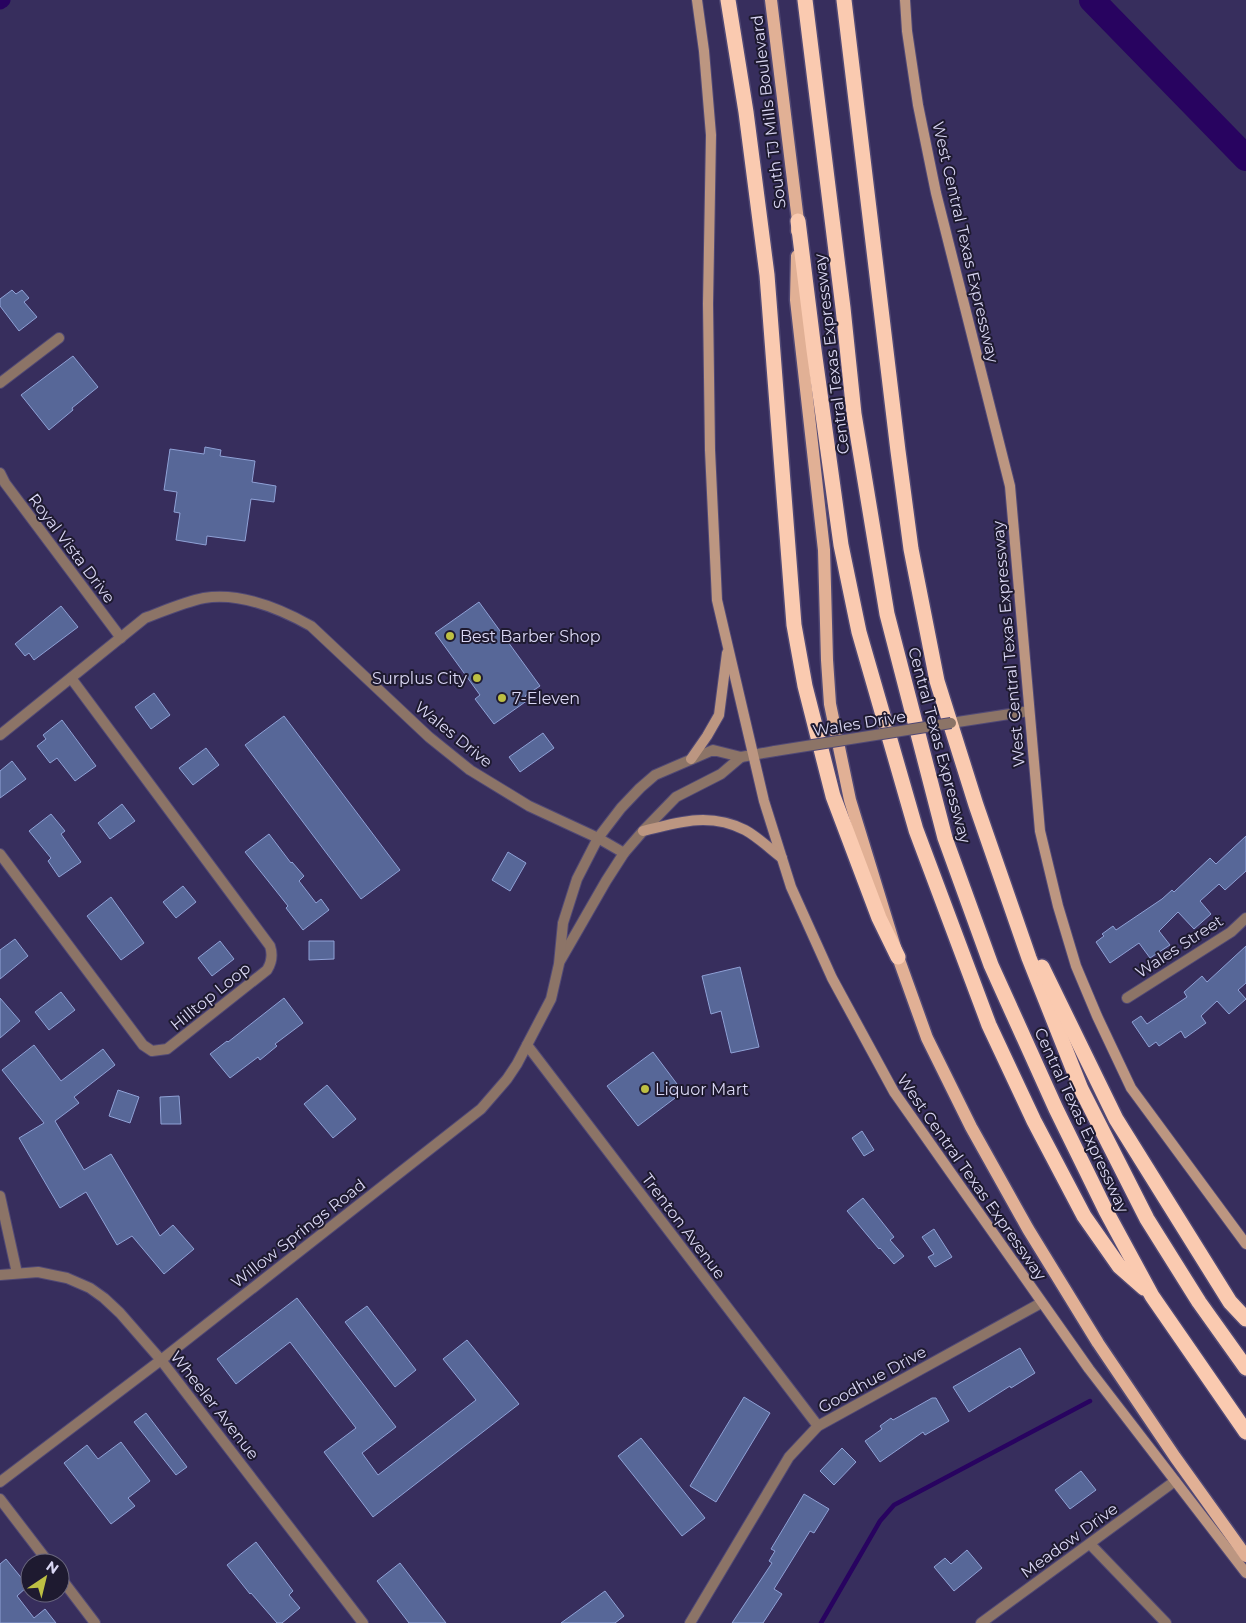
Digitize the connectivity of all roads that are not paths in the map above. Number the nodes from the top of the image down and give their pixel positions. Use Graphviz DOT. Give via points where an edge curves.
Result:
graph roads {
  1 [pos="697,0"];
  2 [pos="728,0"];
  3 [pos="771,0"];
  4 [pos="805,0"];
  5 [pos="844,0"];
  6 [pos="905,0"];
  7 [pos="798,221"];
  8 [pos="59,338"];
  9 [pos="0,383"];
  10 [pos="0,474"];
  11 [pos="2,485"];
  12 [pos="121,638"];
  13 [pos="728,648"];
  14 [pos="70,678"];
  15 [pos="1029,711"];
  16 [pos="0,735"];
  17 [pos="754,754"];
  18 [pos="740,756"];
  19 [pos="691,759"];
  20 [pos="643,831"];
  21 [pos="598,838"];
  22 [pos="624,853"];
  23 [pos="0,854"];
  24 [pos="782,858"];
  25 [pos="1008,898"];
  26 [pos="1246,918"];
  27 [pos="898,957"];
  28 [pos="559,964"];
  29 [pos="1127,998"];
  30 [pos="527,1045"];
  31 [pos="0,1196"];
  32 [pos="1246,1244"];
  33 [pos="17,1273"];
  34 [pos="0,1275"];
  35 [pos="1152,1296"];
  36 [pos="1042,1303"];
  37 [pos="1246,1320"];
  38 [pos="161,1360"];
  39 [pos="1246,1368"];
  40 [pos="818,1426"];
  41 [pos="1246,1432"];
  42 [pos="1175,1481"];
  43 [pos="0,1482"];
  44 [pos="0,1499"];
  45 [pos="1090,1544"];
  46 [pos="41,1553"];
  47 [pos="1246,1556"];
  48 [pos="1246,1573"];
  49 [pos="70,1590"];
  50 [pos="95,1623"];
  51 [pos="363,1623"];
  52 [pos="690,1623"];
  53 [pos="981,1623"];
  54 [pos="1166,1623"];
  1 -- 13 [label="main road, West Central Texas Expressway" via="711,135 710,450 718,600"];
  2 -- 27 [label="highway" via="767,275 795,633 833,796 879,918"];
  3 -- 7 [label="main road, South TJ Mills Boulevard"];
  4 -- 35 [label="highway, Central Texas Expressway" via="854,414 886,614 943,829 995,974 1056,1109"];
  5 -- 25 [label="highway, Central Texas Expressway" via="911,549 937,681"];
  6 -- 15 [label="main road, West Central Texas Expressway" via="906,31 918,106 936,193 1010,486"];
  7 -- 27 [label="main road, South TJ Mills Boulevard" via="796,300 824,550 830,704 850,800"];
  7 -- 35 [label="highway" via="843,554 859,632 916,830 989,1025 1034,1121 1084,1216 1119,1266"];
  8 -- 9 [label="street"];
  10 -- 11 [label="street, Royal Vista Drive"];
  11 -- 12 [label="street, Royal Vista Drive"];
  12 -- 14 [label="street, Wales Drive"];
  12 -- 21 [label="street, Wales Drive" via="145,618 203,598 253,600 268,606 311,626 429,737 470,770 529,806"];
  13 -- 17 [label="main road, West Central Texas Expressway"];
  13 -- 19 [label="main road" via="719,714"];
  14 -- 16 [label="street, Wales Drive"];
  14 -- 23 [label="street, Hilltop Loop" via="270,946 273,953 270,964 267,970 167,1049 152,1051 143,1045"];
  15 -- 17 [label="street, Wales Drive, bridge"];
  15 -- 32 [label="main road, West Central Texas Expressway" via="1040,831 1076,966 1096,1016 1131,1088"];
  17 -- 18 [label="street, Willow Springs Road"];
  17 -- 24 [label="main road, West Central Texas Expressway" via="764,801"];
  18 -- 19 [label="street, Willow Springs Road" via="713,750"];
  18 -- 20 [label="street, Willow Springs Road" via="721,774 676,797"];
  19 -- 21 [label="street, Willow Springs Road" via="655,775 621,808"];
  20 -- 22 [label="street, Willow Springs Road"];
  20 -- 24 [label="main road" via="691,820 716,820 744,830"];
  21 -- 22 [label="street, Wales Drive"];
  21 -- 28 [label="street, Willow Springs Road" via="577,879 563,923"];
  22 -- 28 [label="street, Willow Springs Road"];
  24 -- 36 [label="main road, West Central Texas Expressway" via="791,887 832,978 894,1092"];
  25 -- 37 [label="highway" via="1116,1119 1230,1302"];
  25 -- 39 [label="highway, Central Texas Expressway" via="1081,1089 1147,1219 1198,1302"];
  26 -- 29 [label="street, Wales Street" via="1231,932"];
  27 -- 47 [label="main road, South TJ Mills Boulevard" via="928,1038 971,1127 1028,1229 1098,1343 1174,1457"];
  28 -- 30 [label="street, Willow Springs Road" via="551,999"];
  30 -- 38 [label="street, Willow Springs Road" via="507,1079 481,1109"];
  30 -- 40 [label="street, Trenton Avenue"];
  31 -- 33 [label="street"];
  33 -- 34 [label="street, Wheeler Avenue"];
  33 -- 38 [label="street, Wheeler Avenue" via="56,1274 90,1288 120,1313"];
  35 -- 41 [label="highway, Central Texas Expressway"];
  36 -- 40 [label="street, Goodhue Drive"];
  36 -- 42 [label="main road, West Central Texas Expressway"];
  38 -- 43 [label="street, Willow Springs Road"];
  38 -- 51 [label="street, Wheeler Avenue"];
  40 -- 52 [label="street, Goodhue Drive" via="789,1458"];
  42 -- 45 [label="street, Meadow Drive"];
  42 -- 48 [label="main road, West Central Texas Expressway"];
  44 -- 46 [label="street"];
  45 -- 53 [label="street, Meadow Drive"];
  45 -- 54 [label="street"];
  49 -- 50 [label="street"];
}
